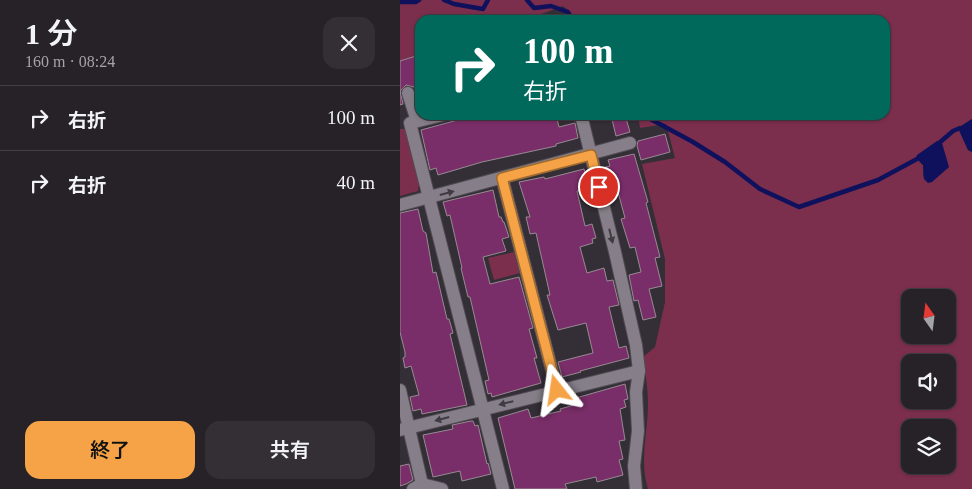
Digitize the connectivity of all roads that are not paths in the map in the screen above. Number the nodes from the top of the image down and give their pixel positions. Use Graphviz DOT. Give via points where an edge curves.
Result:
graph roads {
  1 [pos="408,94"];
  2 [pos="415,115"];
  3 [pos="421,120"];
  4 [pos="582,120"];
  5 [pos="417,121"];
  6 [pos="630,143"];
  7 [pos="591,155"];
  8 [pos="502,178"];
  9 [pos="429,198"];
  10 [pos="400,205"];
  11 [pos="639,370"];
  12 [pos="400,390"];
  13 [pos="557,390"];
  14 [pos="483,409"];
  15 [pos="405,429"];
  16 [pos="417,486"];
  17 [pos="633,488"];
  18 [pos="442,489"];
  19 [pos="503,489"];
  1 -- 2 [label="street"];
  3 -- 5 [label="street"];
  4 -- 7 [label="street"];
  5 -- 9 [label="street" via="410,123"];
  6 -- 7 [label="street"];
  7 -- 8 [label="street"];
  7 -- 11 [label="street, one-way" via="636,345"];
  9 -- 8 [label="street, one-way"];
  8 -- 13 [label="street"];
  9 -- 10 [label="street"];
  9 -- 14 [label="street"];
  11 -- 13 [label="street"];
  11 -- 17 [label="street"];
  12 -- 15 [label="street"];
  13 -- 14 [label="street, one-way"];
  14 -- 15 [label="street, one-way"];
  14 -- 19 [label="street"];
  15 -- 16 [label="street"];
  16 -- 18 [label="street"];
}
